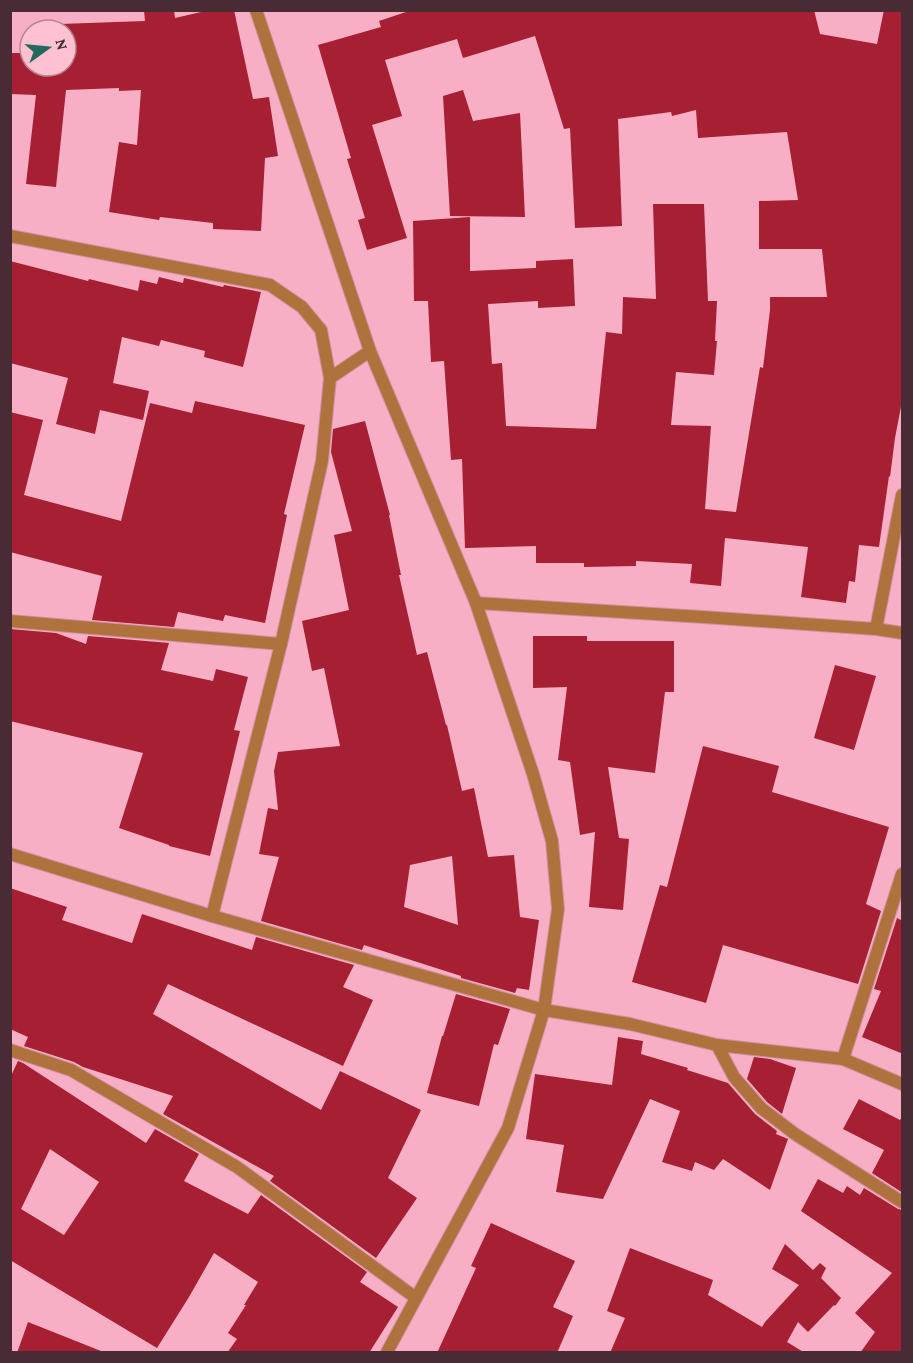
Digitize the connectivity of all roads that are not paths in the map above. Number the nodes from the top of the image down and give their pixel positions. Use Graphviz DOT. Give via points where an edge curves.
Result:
graph roads {
  1 [pos="257,11"];
  2 [pos="10,236"];
  3 [pos="370,351"];
  4 [pos="330,378"];
  5 [pos="903,495"];
  6 [pos="476,603"];
  7 [pos="10,621"];
  8 [pos="876,629"];
  9 [pos="903,633"];
  10 [pos="281,644"];
  11 [pos="10,854"];
  12 [pos="903,874"];
  13 [pos="212,916"];
  14 [pos="544,1010"];
  15 [pos="717,1045"];
  16 [pos="10,1050"];
  17 [pos="843,1059"];
  18 [pos="903,1084"];
  19 [pos="903,1202"];
  20 [pos="416,1298"];
  21 [pos="387,1353"];
  1 -- 3 [label="street"];
  2 -- 4 [label="street" via="270,285 302,307 321,330"];
  3 -- 4 [label="street"];
  3 -- 6 [label="street"];
  4 -- 10 [label="street" via="322,461"];
  5 -- 8 [label="street"];
  6 -- 8 [label="street"];
  6 -- 14 [label="street" via="552,841 558,909"];
  7 -- 10 [label="street"];
  8 -- 9 [label="street"];
  10 -- 13 [label="street"];
  11 -- 13 [label="street"];
  12 -- 17 [label="street"];
  13 -- 14 [label="street"];
  14 -- 15 [label="street" via="630,1024"];
  14 -- 20 [label="street" via="508,1128"];
  15 -- 17 [label="street"];
  15 -- 19 [label="street" via="734,1077 761,1108"];
  16 -- 20 [label="street" via="71,1070 237,1167"];
  17 -- 18 [label="street"];
  20 -- 21 [label="street"];
}
